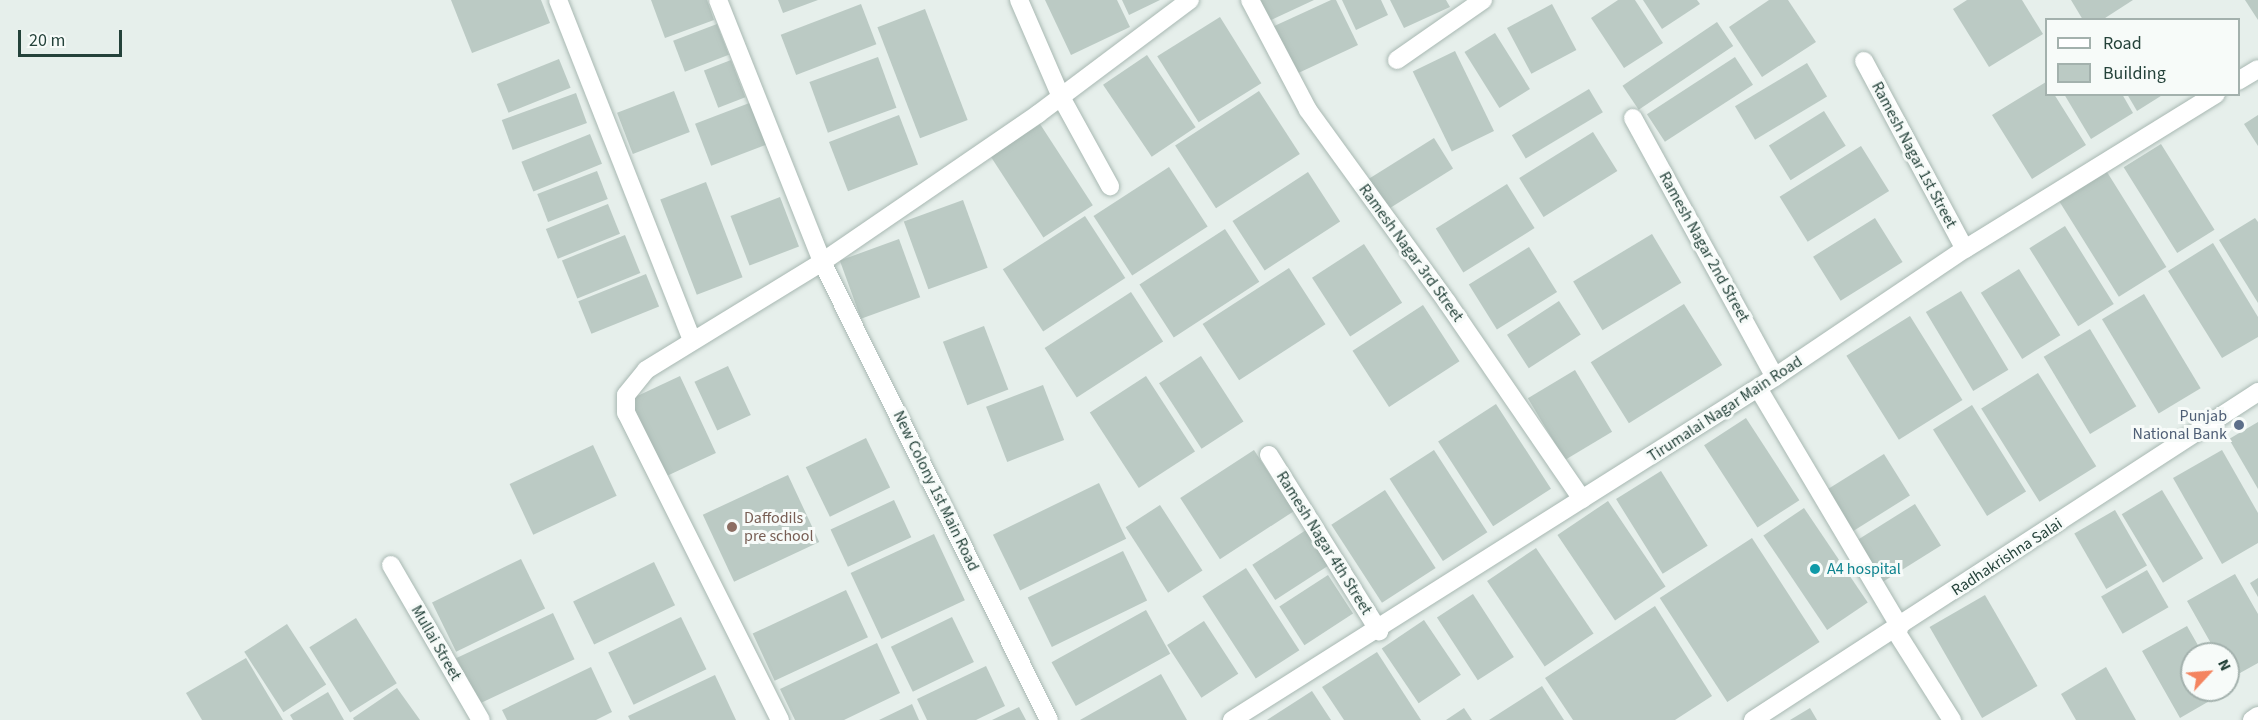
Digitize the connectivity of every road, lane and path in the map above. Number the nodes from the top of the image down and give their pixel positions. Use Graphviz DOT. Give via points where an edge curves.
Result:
graph roads {
  1 [pos="558,0"];
  2 [pos="718,0"];
  3 [pos="1019,0"];
  4 [pos="1190,0"];
  5 [pos="1250,0"];
  6 [pos="1483,0"];
  7 [pos="1397,60"];
  8 [pos="1864,61"];
  9 [pos="2258,69"];
  10 [pos="2240,80"];
  11 [pos="2213,96"];
  12 [pos="1061,98"];
  13 [pos="1633,118"];
  14 [pos="1110,186"];
  15 [pos="1965,249"];
  16 [pos="822,262"];
  17 [pos="692,341"];
  18 [pos="1775,377"];
  19 [pos="1758,388"];
  20 [pos="2258,392"];
  21 [pos="1269,455"];
  22 [pos="1582,499"];
  23 [pos="391,565"];
  24 [pos="1898,628"];
  25 [pos="1379,631"];
  26 [pos="2258,716"];
  27 [pos="481,720"];
  28 [pos="780,720"];
  29 [pos="1049,720"];
  30 [pos="1232,720"];
  31 [pos="1754,720"];
  32 [pos="1952,720"];
  33 [pos="2252,720"];
  1 -- 17 [label="street"];
  2 -- 16 [label="street, New Colony 1st Main Road"];
  3 -- 12 [label="street"];
  4 -- 12 [label="street"];
  5 -- 22 [label="street, Ramesh Nagar 3rd Street" via="1308,110 1447,302"];
  6 -- 7 [label="street"];
  8 -- 15 [label="street, Ramesh Nagar 1st Street"];
  9 -- 10 [label="street"];
  11 -- 15 [label="street, Tirumalai Nagar Main Road"];
  12 -- 14 [label="street"];
  12 -- 16 [label="street"];
  13 -- 18 [label="street, Ramesh Nagar 2nd Street"];
  15 -- 18 [label="street, Tirumalai Nagar Main Road"];
  16 -- 17 [label="street"];
  16 -- 29 [label="street, New Colony 1st Main Road"];
  17 -- 28 [label="street" via="635,381 626,395 626,414"];
  18 -- 19 [label="street, Tirumalai Nagar Main Road"];
  19 -- 22 [label="street, Tirumalai Nagar Main Road"];
  19 -- 24 [label="street"];
  20 -- 24 [label="street, Radhakrishna Salai"];
  21 -- 25 [label="street, Ramesh Nagar 4th Street"];
  22 -- 25 [label="street, Tirumalai Nagar Main Road"];
  23 -- 27 [label="street, Mullai Street"];
  24 -- 31 [label="street, Radhakrishna Salai"];
  24 -- 32 [label="street"];
  25 -- 30 [label="street, Tirumalai Nagar Main Road"];
  26 -- 33 [label="street"];
}
